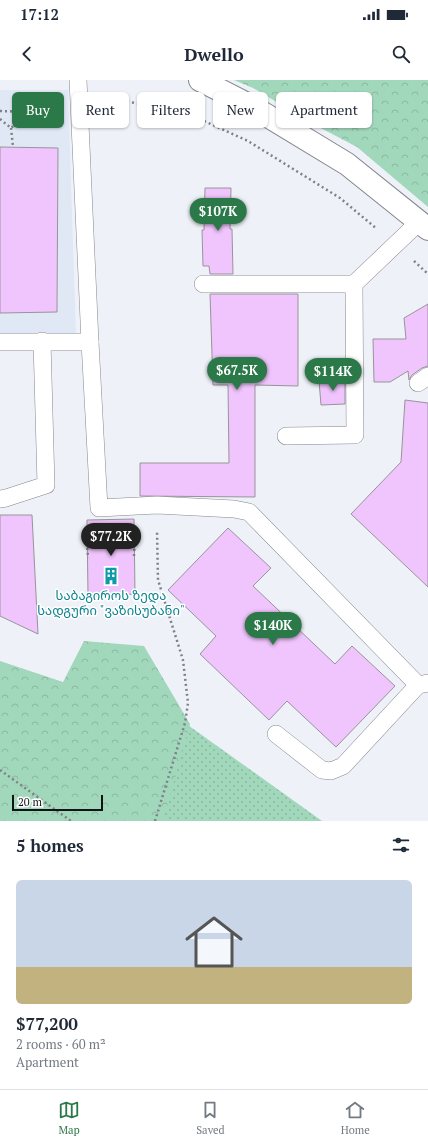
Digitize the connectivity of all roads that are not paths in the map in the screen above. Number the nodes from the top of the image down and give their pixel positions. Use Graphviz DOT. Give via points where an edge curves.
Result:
graph roads {
  1 [pos="78,80"];
  2 [pos="200,80"];
  3 [pos="424,226"];
  4 [pos="202,284"];
  5 [pos="354,284"];
  6 [pos="42,341"];
  7 [pos="0,342"];
  8 [pos="90,342"];
  9 [pos="286,436"];
  10 [pos="0,499"];
  11 [pos="423,684"];
  12 [pos="276,734"];
  1 -- 8 [label="lane"];
  2 -- 3 [label="street" via="253,107 347,164"];
  3 -- 5 [label="lane" via="396,244"];
  4 -- 5 [label="lane"];
  5 -- 9 [label="lane" via="355,436"];
  6 -- 7 [label="lane"];
  6 -- 8 [label="lane"];
  6 -- 10 [label="lane" via="46,485"];
  8 -- 11 [label="lane" via="99,508 157,505 249,512"];
  11 -- 12 [label="lane" via="343,766 332,771 322,770"];
}
